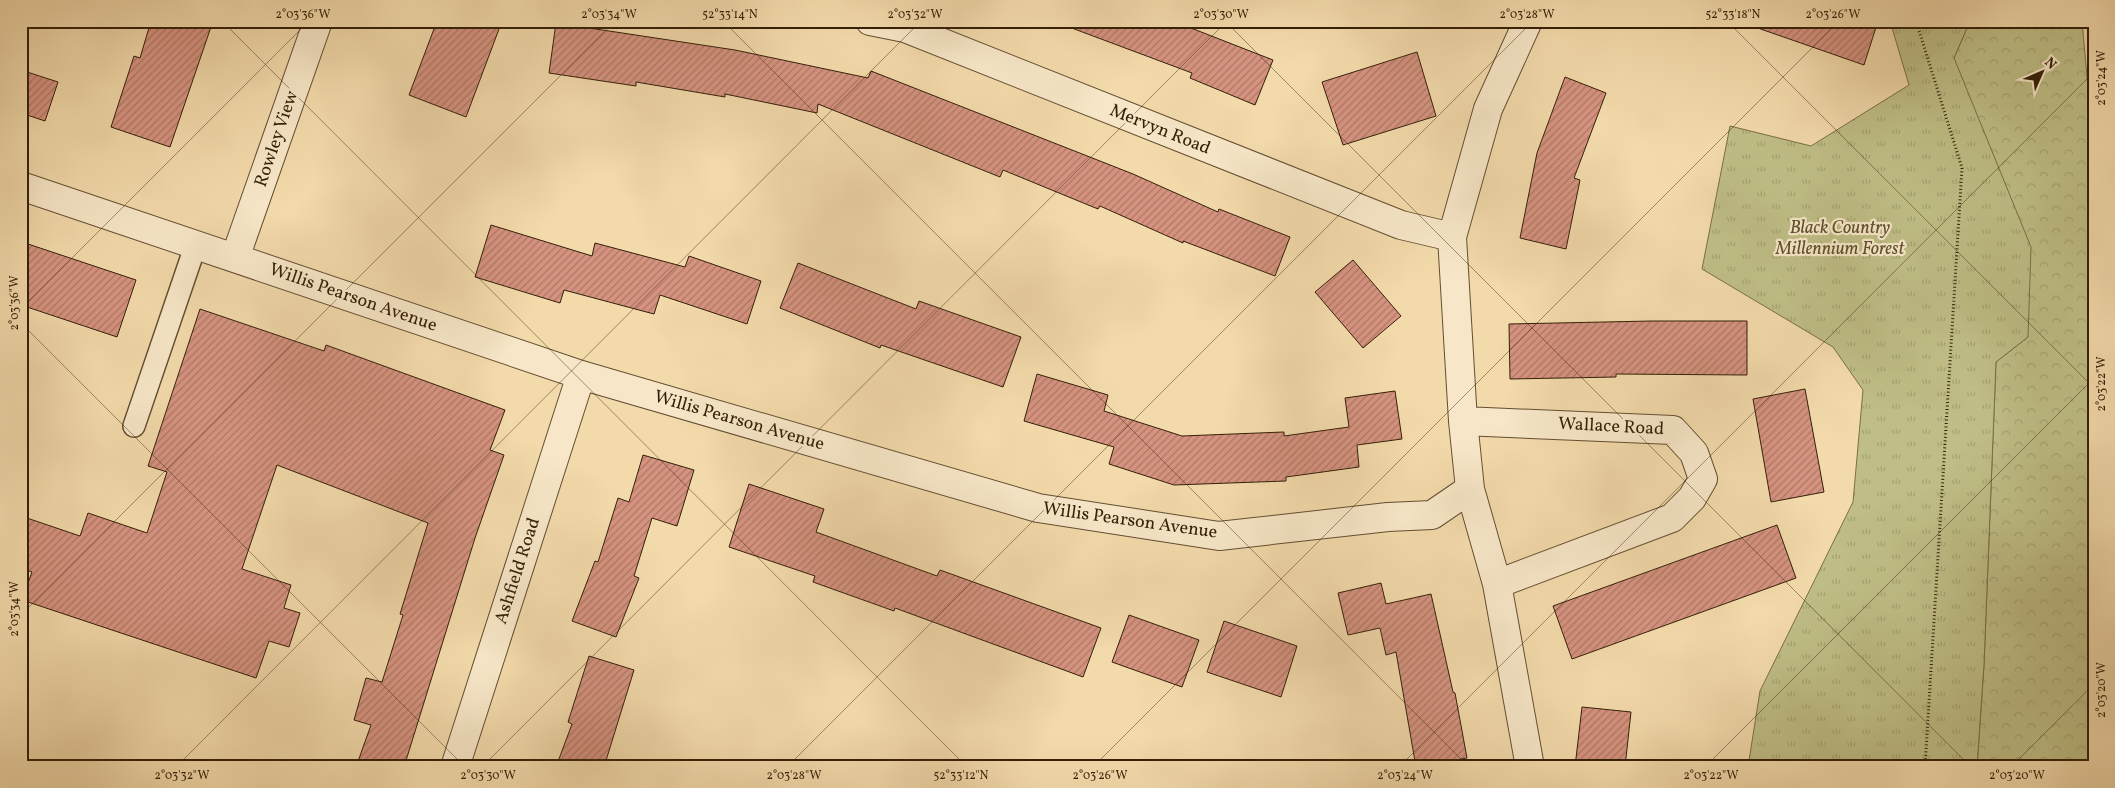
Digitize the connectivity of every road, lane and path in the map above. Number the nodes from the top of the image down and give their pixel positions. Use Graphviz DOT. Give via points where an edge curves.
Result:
graph roads {
  1 [pos="318,21"];
  2 [pos="870,21"];
  3 [pos="1528,21"];
  4 [pos="1916,21"];
  5 [pos="21,186"];
  6 [pos="1452,236"];
  7 [pos="196,244"];
  8 [pos="235,258"];
  9 [pos="581,375"];
  10 [pos="1463,420"];
  11 [pos="134,426"];
  12 [pos="1470,489"];
  13 [pos="1497,584"];
  14 [pos="455,767"];
  15 [pos="1530,767"];
  16 [pos="1925,767"];
  1 -- 8 [label="street, Rowley View"];
  2 -- 6 [label="street, Mervyn Road" via="905,28 1401,225"];
  3 -- 6 [label="street" via="1488,109"];
  4 -- 16 [label="path" via="1962,168"];
  5 -- 7 [label="street, Willis Pearson Avenue"];
  6 -- 10 [label="street"];
  7 -- 8 [label="street, Willis Pearson Avenue"];
  7 -- 11 [label="lane"];
  8 -- 9 [label="street, Willis Pearson Avenue"];
  9 -- 12 [label="street, Willis Pearson Avenue" via="1038,508 1219,536 1388,517 1432,516"];
  9 -- 14 [label="street, Ashfield Road"];
  10 -- 12 [label="street"];
  10 -- 13 [label="street, Wallace Road" via="1674,430 1694,453 1703,479 1692,498 1672,518"];
  12 -- 13 [label="street"];
  13 -- 15 [label="street"];
}
